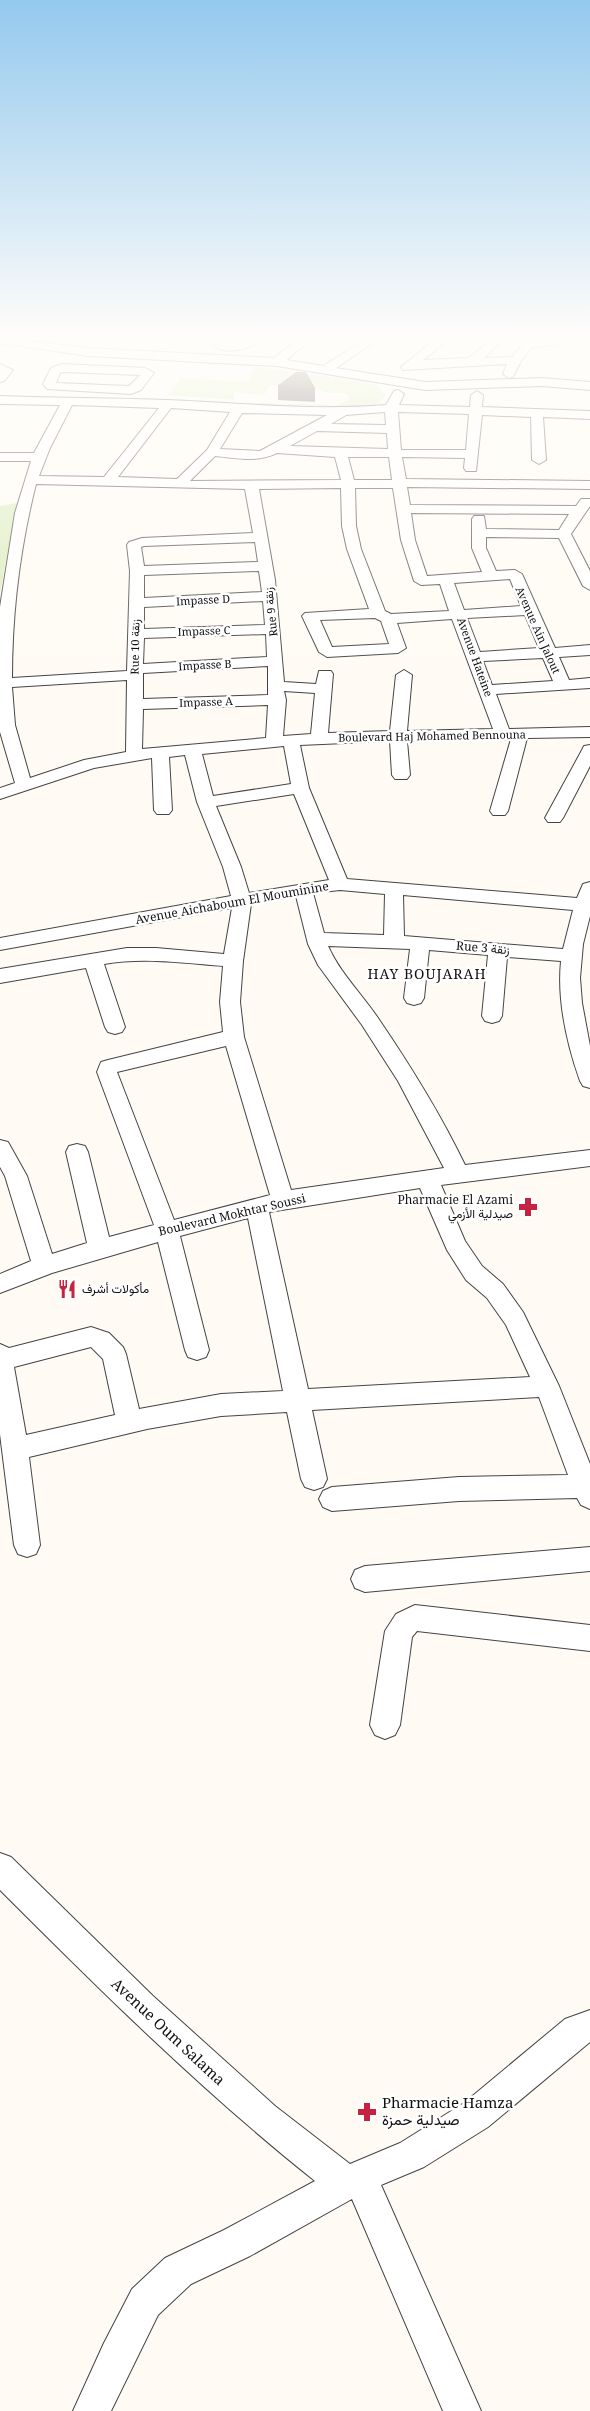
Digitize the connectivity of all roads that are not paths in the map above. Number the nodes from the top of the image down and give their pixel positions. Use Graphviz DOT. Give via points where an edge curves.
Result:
graph roads {
  1 [pos="43,451"];
  2 [pos="131,451"];
  3 [pos="272,451"];
  4 [pos="301,451"];
  5 [pos="395,451"];
  6 [pos="472,451"];
  7 [pos="538,451"];
  8 [pos="212,452"];
  9 [pos="341,453"];
  10 [pos="395,454"];
  11 [pos="472,454"];
  12 [pos="40,456"];
  13 [pos="0,457"];
  14 [pos="538,460"];
  15 [pos="32,480"];
  16 [pos="108,480"];
  17 [pos="183,482"];
  18 [pos="348,483"];
  19 [pos="401,483"];
  20 [pos="470,483"];
  21 [pos="251,484"];
  22 [pos="590,485"];
  23 [pos="590,498"];
  24 [pos="478,508"];
  25 [pos="403,509"];
  26 [pos="579,510"];
  27 [pos="479,533"];
  28 [pos="564,534"];
  29 [pos="262,537"];
  30 [pos="584,563"];
  31 [pos="265,566"];
  32 [pos="137,571"];
  33 [pos="490,575"];
  34 [pos="445,579"];
  35 [pos="590,586"];
  36 [pos="269,596"];
  37 [pos="136,603"];
  38 [pos="530,610"];
  39 [pos="459,614"];
  40 [pos="383,616"];
  41 [pos="272,629"];
  42 [pos="136,634"];
  43 [pos="590,650"];
  44 [pos="549,653"];
  45 [pos="475,658"];
  46 [pos="276,661"];
  47 [pos="135,672"];
  48 [pos="404,675"];
  49 [pos="2,683"];
  50 [pos="590,683"];
  51 [pos="563,685"];
  52 [pos="487,690"];
  53 [pos="278,693"];
  54 [pos="135,704"];
  55 [pos="590,732"];
  56 [pos="520,734"];
  57 [pos="503,735"];
  58 [pos="398,736"];
  59 [pos="319,738"];
  60 [pos="283,741"];
  61 [pos="192,749"];
  62 [pos="590,750"];
  63 [pos="160,752"];
  64 [pos="134,754"];
  65 [pos="401,776"];
  66 [pos="24,786"];
  67 [pos="300,788"];
  68 [pos="0,794"];
  69 [pos="206,802"];
  70 [pos="163,810"];
  71 [pos="499,811"];
  72 [pos="554,818"];
  73 [pos="340,884"];
  74 [pos="302,889"];
  75 [pos="394,890"];
  76 [pos="587,896"];
  77 [pos="242,901"];
  78 [pos="317,939"];
  79 [pos="394,942"];
  80 [pos="420,943"];
  81 [pos="0,944"];
  82 [pos="498,949"];
  83 [pos="572,956"];
  84 [pos="93,960"];
  85 [pos="233,961"];
  86 [pos="0,976"];
  87 [pos="414,998"];
  88 [pos="492,1016"];
  89 [pos="114,1027"];
  90 [pos="234,1037"];
  91 [pos="590,1081"];
  92 [pos="77,1152"];
  93 [pos="1,1153"];
  94 [pos="590,1158"];
  95 [pos="458,1175"];
  96 [pos="428,1180"];
  97 [pos="284,1200"];
  98 [pos="257,1207"];
  99 [pos="167,1230"];
  100 [pos="100,1248"];
  101 [pos="44,1266"];
  102 [pos="0,1284"];
  103 [pos="197,1350"];
  104 [pos="1,1358"];
  105 [pos="548,1386"];
  106 [pos="298,1402"];
  107 [pos="129,1422"];
  108 [pos="15,1449"];
  109 [pos="314,1479"];
  110 [pos="588,1492"];
  111 [pos="332,1499"];
  112 [pos="27,1545"];
  113 [pos="590,1558"];
  114 [pos="365,1579"];
  115 [pos="590,1638"];
  116 [pos="385,1725"];
  117 [pos="0,1868"];
  118 [pos="590,2026"];
  119 [pos="353,2180"];
  120 [pos="92,2411"];
  121 [pos="462,2411"];
  1 -- 12 [label="street"];
  2 -- 16 [label="street"];
  3 -- 8 [label="street" via="254,456"];
  4 -- 9 [label="street"];
  5 -- 10 [label="street"];
  6 -- 11 [label="street"];
  7 -- 14 [label="street"];
  8 -- 17 [label="street"];
  9 -- 10 [label="street"];
  9 -- 18 [label="street"];
  10 -- 11 [label="street"];
  10 -- 19 [label="street"];
  11 -- 20 [label="street"];
  12 -- 13 [label="street"];
  12 -- 15 [label="street"];
  15 -- 16 [label="street"];
  15 -- 49 [label="street" via="10,563 3,626"];
  16 -- 17 [label="street"];
  17 -- 21 [label="street" via="191,485"];
  18 -- 19 [label="street"];
  18 -- 21 [label="street"];
  18 -- 40 [label="street" via="348,526 354,549"];
  19 -- 20 [label="street"];
  19 -- 25 [label="street"];
  20 -- 22 [label="street"];
  21 -- 29 [label="street, Rue 9 زنقة"];
  23 -- 26 [label="street"];
  24 -- 25 [label="street"];
  24 -- 26 [label="street"];
  24 -- 27 [label="street"];
  25 -- 34 [label="street" via="408,540 422,581"];
  26 -- 28 [label="street"];
  27 -- 28 [label="street"];
  27 -- 33 [label="street" via="479,548"];
  28 -- 30 [label="street"];
  29 -- 31 [label="street, Rue 9 زنقة"];
  29 -- 32 [label="street, Rue 10 زنقة" via="138,543 134,546"];
  30 -- 35 [label="street"];
  31 -- 32 [label="street"];
  31 -- 36 [label="street, Rue 9 زنقة"];
  32 -- 37 [label="street, Rue 10 زنقة"];
  33 -- 34 [label="street"];
  33 -- 38 [label="street, Avenue Ain Jalout" via="515,574"];
  34 -- 39 [label="street, Avenue Hateine"];
  36 -- 37 [label="street, Impasse D"];
  36 -- 41 [label="street, Rue 9 زنقة"];
  37 -- 42 [label="street, Rue 10 زنقة"];
  38 -- 39 [label="street"];
  38 -- 44 [label="street, Avenue Ain Jalout"];
  39 -- 40 [label="street"];
  39 -- 45 [label="street, Avenue Hateine"];
  40 -- 40 [label="street" via="398,648 327,652 310,616"];
  41 -- 42 [label="street, Impasse C"];
  41 -- 46 [label="street, Rue 9 زنقة"];
  42 -- 47 [label="street, Rue 10 زنقة"];
  43 -- 44 [label="street"];
  44 -- 45 [label="street"];
  44 -- 51 [label="street, Avenue Ain Jalout"];
  45 -- 52 [label="street, Avenue Hateine"];
  46 -- 47 [label="street, Impasse B"];
  46 -- 53 [label="street, Rue 9 زنقة"];
  47 -- 49 [label="street, Impasse B"];
  47 -- 54 [label="street, Rue 10 زنقة"];
  48 -- 58 [label="street"];
  49 -- 66 [label="street" via="5,716"];
  50 -- 51 [label="street"];
  51 -- 52 [label="street"];
  52 -- 57 [label="street, Avenue Hateine"];
  53 -- 54 [label="street, Impasse A"];
  53 -- 59 [label="street, Impasse A" via="324,681"];
  53 -- 60 [label="street, Rue 9 زنقة"];
  54 -- 64 [label="street, Rue 10 زنقة"];
  55 -- 56 [label="street, Boulevard Haj Mohamed Bennouna"];
  56 -- 57 [label="street, Boulevard Haj Mohamed Bennouna"];
  56 -- 71 [label="street"];
  57 -- 58 [label="street, Boulevard Haj Mohamed Bennouna"];
  58 -- 59 [label="street, Boulevard Haj Mohamed Bennouna"];
  58 -- 65 [label="street"];
  59 -- 60 [label="street, Boulevard Haj Mohamed Bennouna"];
  60 -- 61 [label="street, Boulevard Haj Mohamed Bennouna"];
  60 -- 67 [label="street, Rue 9 زنقة"];
  61 -- 63 [label="street, Boulevard Haj Mohamed Bennouna"];
  61 -- 69 [label="street"];
  62 -- 72 [label="street"];
  63 -- 64 [label="street, Boulevard Haj Mohamed Bennouna"];
  63 -- 70 [label="street"];
  64 -- 66 [label="street, Boulevard Haj Mohamed Bennouna" via="90,764"];
  66 -- 68 [label="street, Boulevard Haj Mohamed Bennouna"];
  67 -- 69 [label="street"];
  67 -- 73 [label="street, Rue 9 زنقة"];
  69 -- 77 [label="street"];
  73 -- 74 [label="street, Avenue Aichaboum El Mouminine"];
  73 -- 75 [label="street, Avenue Aichaboum El Mouminine"];
  74 -- 77 [label="street, Avenue Aichaboum El Mouminine"];
  74 -- 78 [label="street"];
  75 -- 76 [label="street, Avenue Aichaboum El Mouminine"];
  75 -- 79 [label="street"];
  76 -- 83 [label="street"];
  77 -- 81 [label="street, Avenue Aichaboum El Mouminine"];
  77 -- 85 [label="street"];
  78 -- 79 [label="street, Rue 3 زنقة"];
  78 -- 95 [label="street" via="336,978 367,1018 442,1139"];
  79 -- 80 [label="street, Rue 3 زنقة"];
  80 -- 82 [label="street, Rue 3 زنقة"];
  80 -- 87 [label="street"];
  82 -- 83 [label="street, Rue 3 زنقة"];
  82 -- 88 [label="street"];
  83 -- 91 [label="street" via="573,1005"];
  84 -- 85 [label="street" via="127,954 156,954"];
  84 -- 86 [label="street"];
  84 -- 89 [label="street"];
  85 -- 90 [label="street" via="230,1002"];
  90 -- 97 [label="street"];
  90 -- 99 [label="street" via="108,1067 107,1072"];
  92 -- 100 [label="street"];
  93 -- 101 [label="street" via="16,1176"];
  94 -- 95 [label="street, Boulevard Mokhtar Soussi"];
  95 -- 96 [label="street, Boulevard Mokhtar Soussi"];
  96 -- 97 [label="street, Boulevard Mokhtar Soussi"];
  96 -- 105 [label="street" via="455,1244 474,1272 495,1291 515,1319"];
  97 -- 98 [label="street, Boulevard Mokhtar Soussi"];
  98 -- 99 [label="street, Boulevard Mokhtar Soussi"];
  98 -- 106 [label="street"];
  99 -- 100 [label="street, Boulevard Mokhtar Soussi"];
  99 -- 103 [label="street"];
  100 -- 101 [label="street, Boulevard Mokhtar Soussi"];
  101 -- 102 [label="street, Boulevard Mokhtar Soussi"];
  104 -- 107 [label="street" via="91,1337 100,1340 114,1354"];
  104 -- 108 [label="street"];
  105 -- 106 [label="street"];
  105 -- 110 [label="street"];
  106 -- 107 [label="street" via="221,1405"];
  106 -- 109 [label="street"];
  107 -- 108 [label="street"];
  108 -- 112 [label="street"];
  110 -- 111 [label="street" via="459,1489"];
  113 -- 114 [label="street"];
  115 -- 116 [label="street" via="415,1618 399,1631"];
  117 -- 119 [label="street, Avenue Oum Salama" via="148,2015 263,2118"];
  118 -- 119 [label="street" via="577,2032 476,2115 412,2155"];
  119 -- 120 [label="street" via="238,2243 178,2271 145,2302"];
  119 -- 121 [label="street"];
}
